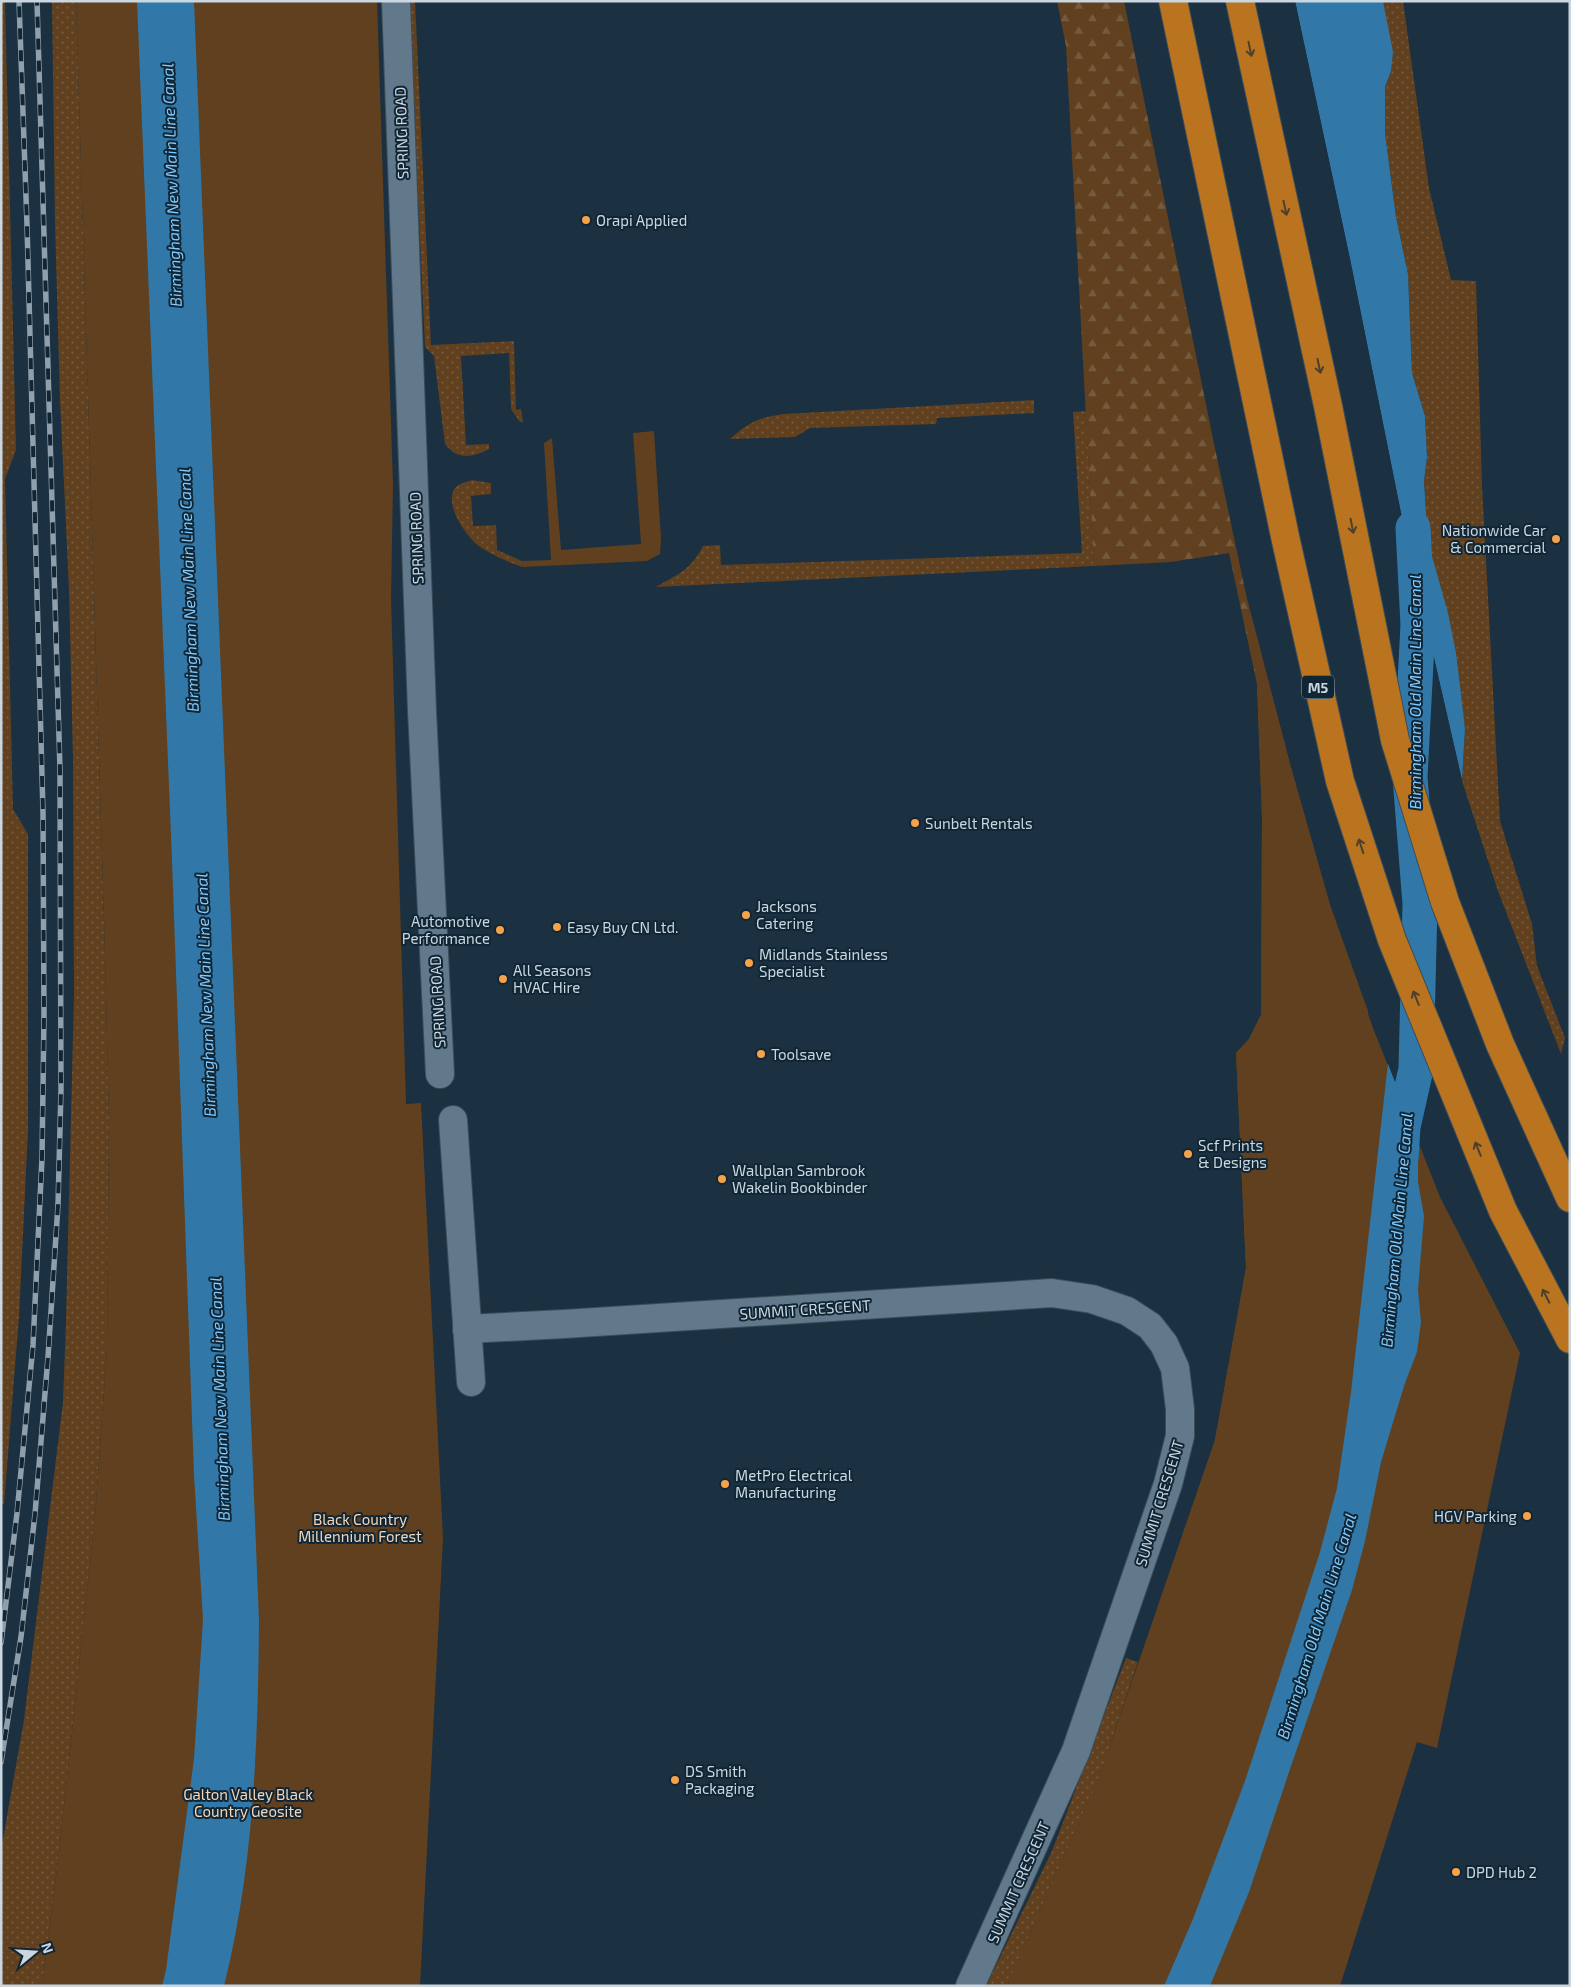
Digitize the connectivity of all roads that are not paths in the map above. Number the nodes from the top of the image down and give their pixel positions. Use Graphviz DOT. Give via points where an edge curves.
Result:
graph roads {
  1 [pos="396,1"];
  2 [pos="1174,1"];
  3 [pos="1240,1"];
  4 [pos="440,1074"];
  5 [pos="452,1120"];
  6 [pos="1570,1198"];
  7 [pos="467,1329"];
  8 [pos="1570,1339"];
  9 [pos="471,1382"];
  10 [pos="970,1986"];
  1 -- 4 [label="street, SPRING ROAD" via="422,710"];
  8 -- 2 [label="highway, M5, one-way" via="1503,1211 1392,940 1340,781 1286,541"];
  3 -- 6 [label="highway, one-way" via="1328,406 1395,740 1448,910 1500,1044"];
  5 -- 7 [label="street"];
  7 -- 9 [label="street"];
  7 -- 10 [label="street, SUMMIT CRESCENT" via="1052,1293 1092,1299 1127,1311 1150,1326 1164,1344 1175,1368 1180,1409 1180,1436 1168,1484 1076,1750"];
}
